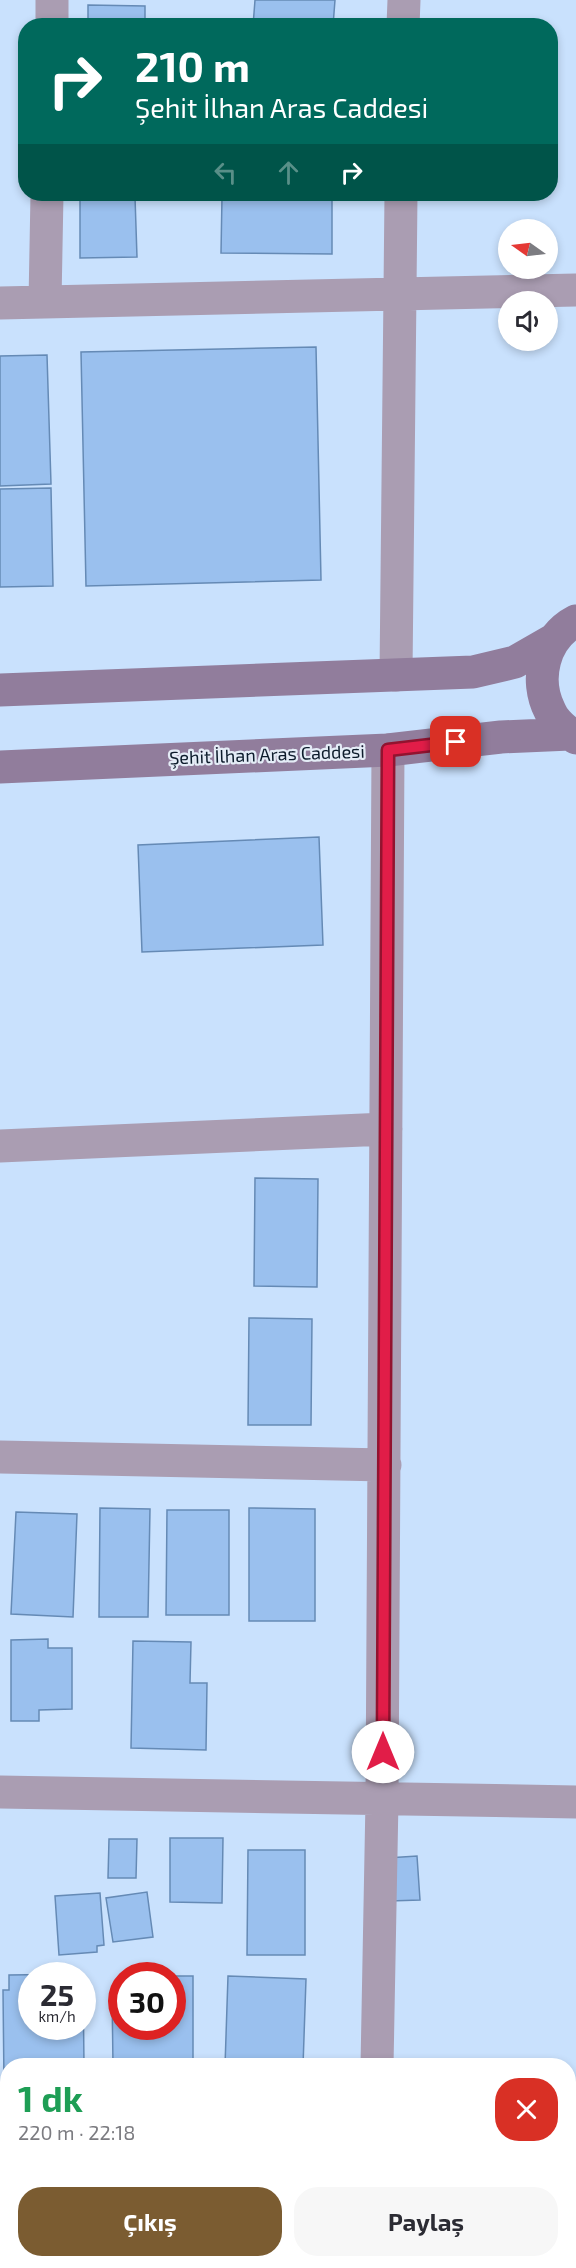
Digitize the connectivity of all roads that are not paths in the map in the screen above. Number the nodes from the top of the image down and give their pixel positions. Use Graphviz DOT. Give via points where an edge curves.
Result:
graph roads {
  1 [pos="52,0"];
  2 [pos="404,0"];
  3 [pos="52,18"];
  4 [pos="403,18"];
  5 [pos="47,201"];
  6 [pos="401,201"];
  7 [pos="576,290"];
  8 [pos="400,294"];
  9 [pos="45,302"];
  10 [pos="0,303"];
  11 [pos="565,630"];
  12 [pos="396,675"];
  13 [pos="0,690"];
  14 [pos="573,736"];
  15 [pos="388,750"];
  16 [pos="0,767"];
  17 [pos="386,1129"];
  18 [pos="0,1146"];
  19 [pos="0,1457"];
  20 [pos="385,1465"];
  21 [pos="0,1792"];
  22 [pos="382,1800"];
  23 [pos="576,1802"];
  24 [pos="377,2058"];
  1 -- 3 [label="street"];
  2 -- 4 [label="street"];
  5 -- 9 [label="street"];
  6 -- 8 [label="street"];
  7 -- 8 [label="street"];
  8 -- 9 [label="street"];
  8 -- 12 [label="street"];
  9 -- 10 [label="street"];
  11 -- 12 [label="main road" via="515,662 473,672"];
  11 -- 14 [label="main road" via="546,656 543,695 550,713"];
  12 -- 13 [label="main road"];
  14 -- 15 [label="main road, Şehit İlhan Aras Caddesi" via="501,737"];
  15 -- 16 [label="main road, Şehit İlhan Aras Caddesi"];
  15 -- 17 [label="street"];
  17 -- 18 [label="street"];
  17 -- 20 [label="street"];
  19 -- 20 [label="street"];
  20 -- 22 [label="street"];
  21 -- 22 [label="street"];
  22 -- 23 [label="street"];
  22 -- 24 [label="street"];
}
